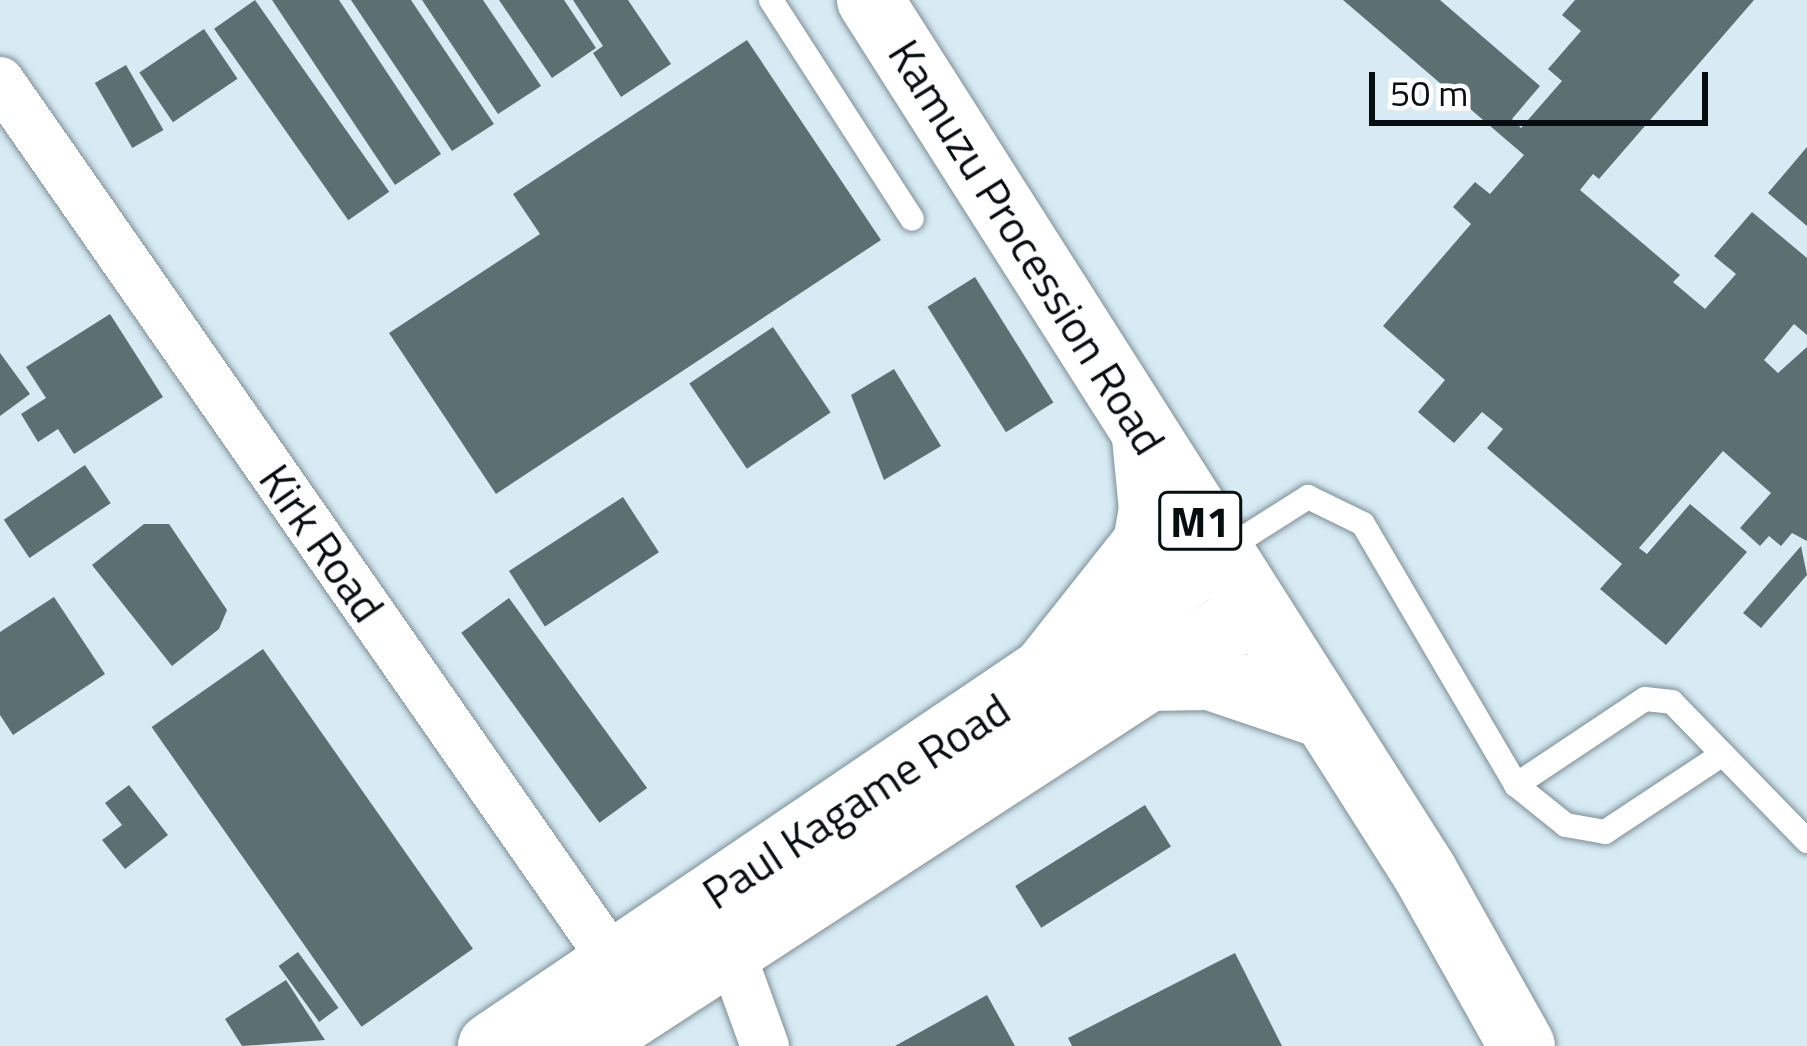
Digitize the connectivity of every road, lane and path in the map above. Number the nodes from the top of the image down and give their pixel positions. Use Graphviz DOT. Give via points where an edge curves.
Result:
graph roads {
  1 [pos="771,0"];
  2 [pos="870,0"];
  3 [pos="0,81"];
  4 [pos="912,219"];
  5 [pos="1144,431"];
  6 [pos="1220,553"];
  7 [pos="1256,608"];
  8 [pos="1146,678"];
  9 [pos="1032,687"];
  10 [pos="1325,716"];
  11 [pos="1724,754"];
  12 [pos="1516,785"];
  13 [pos="1807,841"];
  14 [pos="720,920"];
  15 [pos="629,984"];
  16 [pos="491,1046"];
  17 [pos="584,1046"];
  18 [pos="764,1046"];
  19 [pos="1522,1046"];
  1 -- 4 [label="lane"];
  2 -- 5 [label="main road, Kamuzu Procession Road / M1"];
  3 -- 15 [label="street, Kirk Road"];
  5 -- 6 [label="main road, Kamuzu Procession Road / M1"];
  5 -- 9 [label="main road" via="1152,510 1146,543"];
  6 -- 7 [label="main road, Kamuzu Procession Road / M1"];
  6 -- 9 [label="main road, Paul Kagame Road"];
  6 -- 12 [label="lane" via="1309,497 1364,524"];
  7 -- 8 [label="main road"];
  7 -- 10 [label="main road, Kamuzu Procession Road / M1"];
  8 -- 10 [label="main road" via="1210,677"];
  8 -- 14 [label="main road"];
  9 -- 14 [label="main road, Paul Kagame Road"];
  10 -- 19 [label="main road, Kamuzu Procession Road / M1"];
  11 -- 12 [label="lane" via="1605,832 1566,825"];
  11 -- 12 [label="lane" via="1672,702 1645,699"];
  11 -- 13 [label="lane"];
  14 -- 15 [label="main road, Paul Kagame Road"];
  14 -- 18 [label="street"];
  15 -- 16 [label="main road, Paul Kagame Road"];
  15 -- 17 [label="main road"];
}
